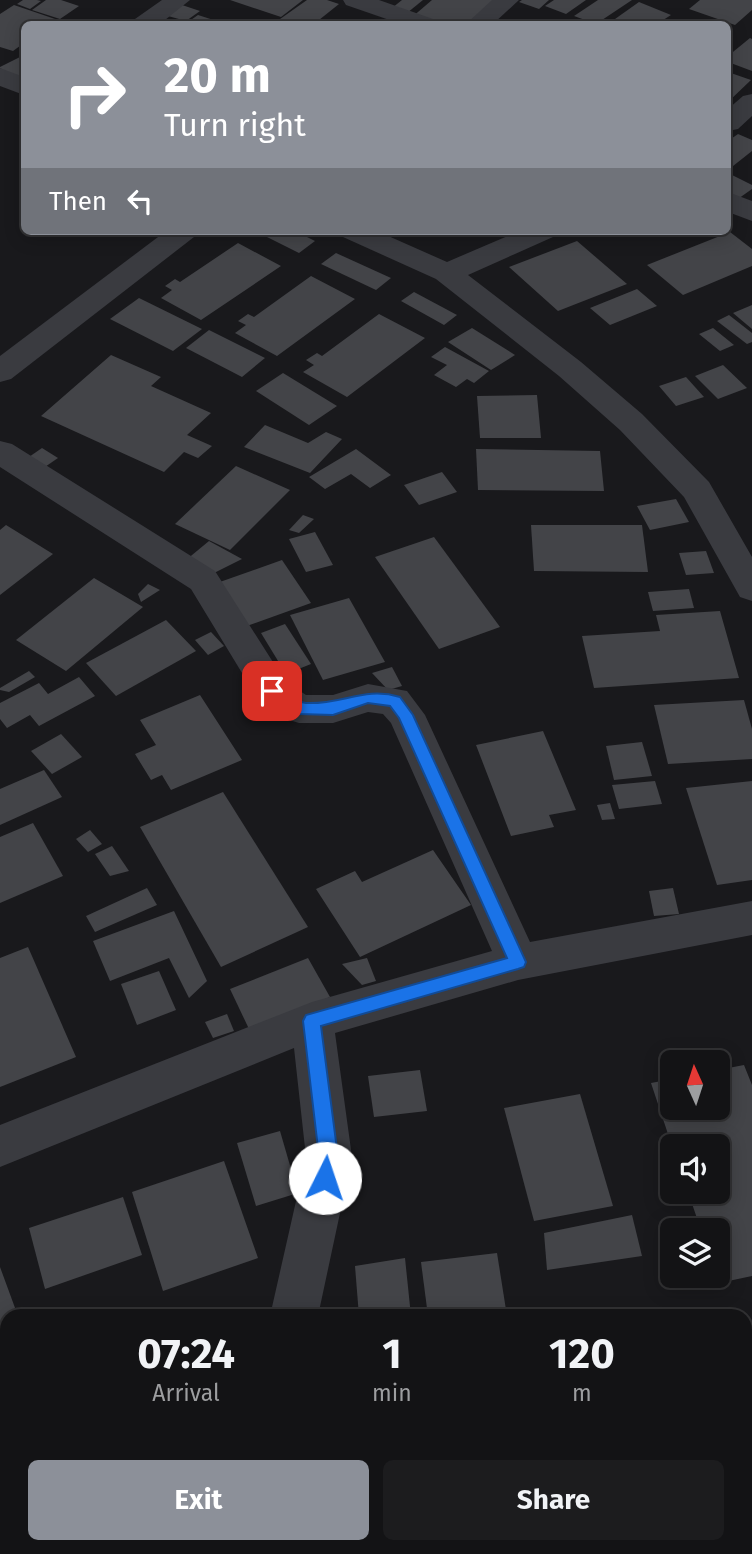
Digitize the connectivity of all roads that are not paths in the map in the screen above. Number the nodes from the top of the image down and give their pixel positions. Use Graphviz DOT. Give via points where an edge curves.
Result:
graph roads {
  1 [pos="178,0"];
  2 [pos="355,0"];
  3 [pos="507,0"];
  4 [pos="148,21"];
  5 [pos="415,21"];
  6 [pos="482,21"];
  7 [pos="0,76"];
  8 [pos="21,86"];
  9 [pos="752,102"];
  10 [pos="731,120"];
  11 [pos="731,202"];
  12 [pos="752,212"];
  13 [pos="179,235"];
  14 [pos="362,235"];
  15 [pos="534,235"];
  16 [pos="447,273"];
  17 [pos="0,372"];
  18 [pos="0,452"];
  19 [pos="752,588"];
  20 [pos="752,918"];
  21 [pos="518,962"];
  22 [pos="312,1021"];
  23 [pos="0,1146"];
  24 [pos="296,1309"];
  1 -- 4 [label="street"];
  2 -- 5 [label="street"];
  3 -- 6 [label="street"];
  7 -- 8 [label="street"];
  9 -- 10 [label="street"];
  11 -- 12 [label="street"];
  13 -- 17 [label="street"];
  14 -- 16 [label="street"];
  15 -- 16 [label="street"];
  16 -- 19 [label="street" via="570,369 698,490"];
  18 -- 21 [label="street" via="203,580 272,691 299,709 333,709 368,698 394,701 406,715"];
  20 -- 21 [label="street"];
  21 -- 22 [label="street"];
  22 -- 23 [label="street"];
  22 -- 24 [label="street" via="329,1157"];
}
